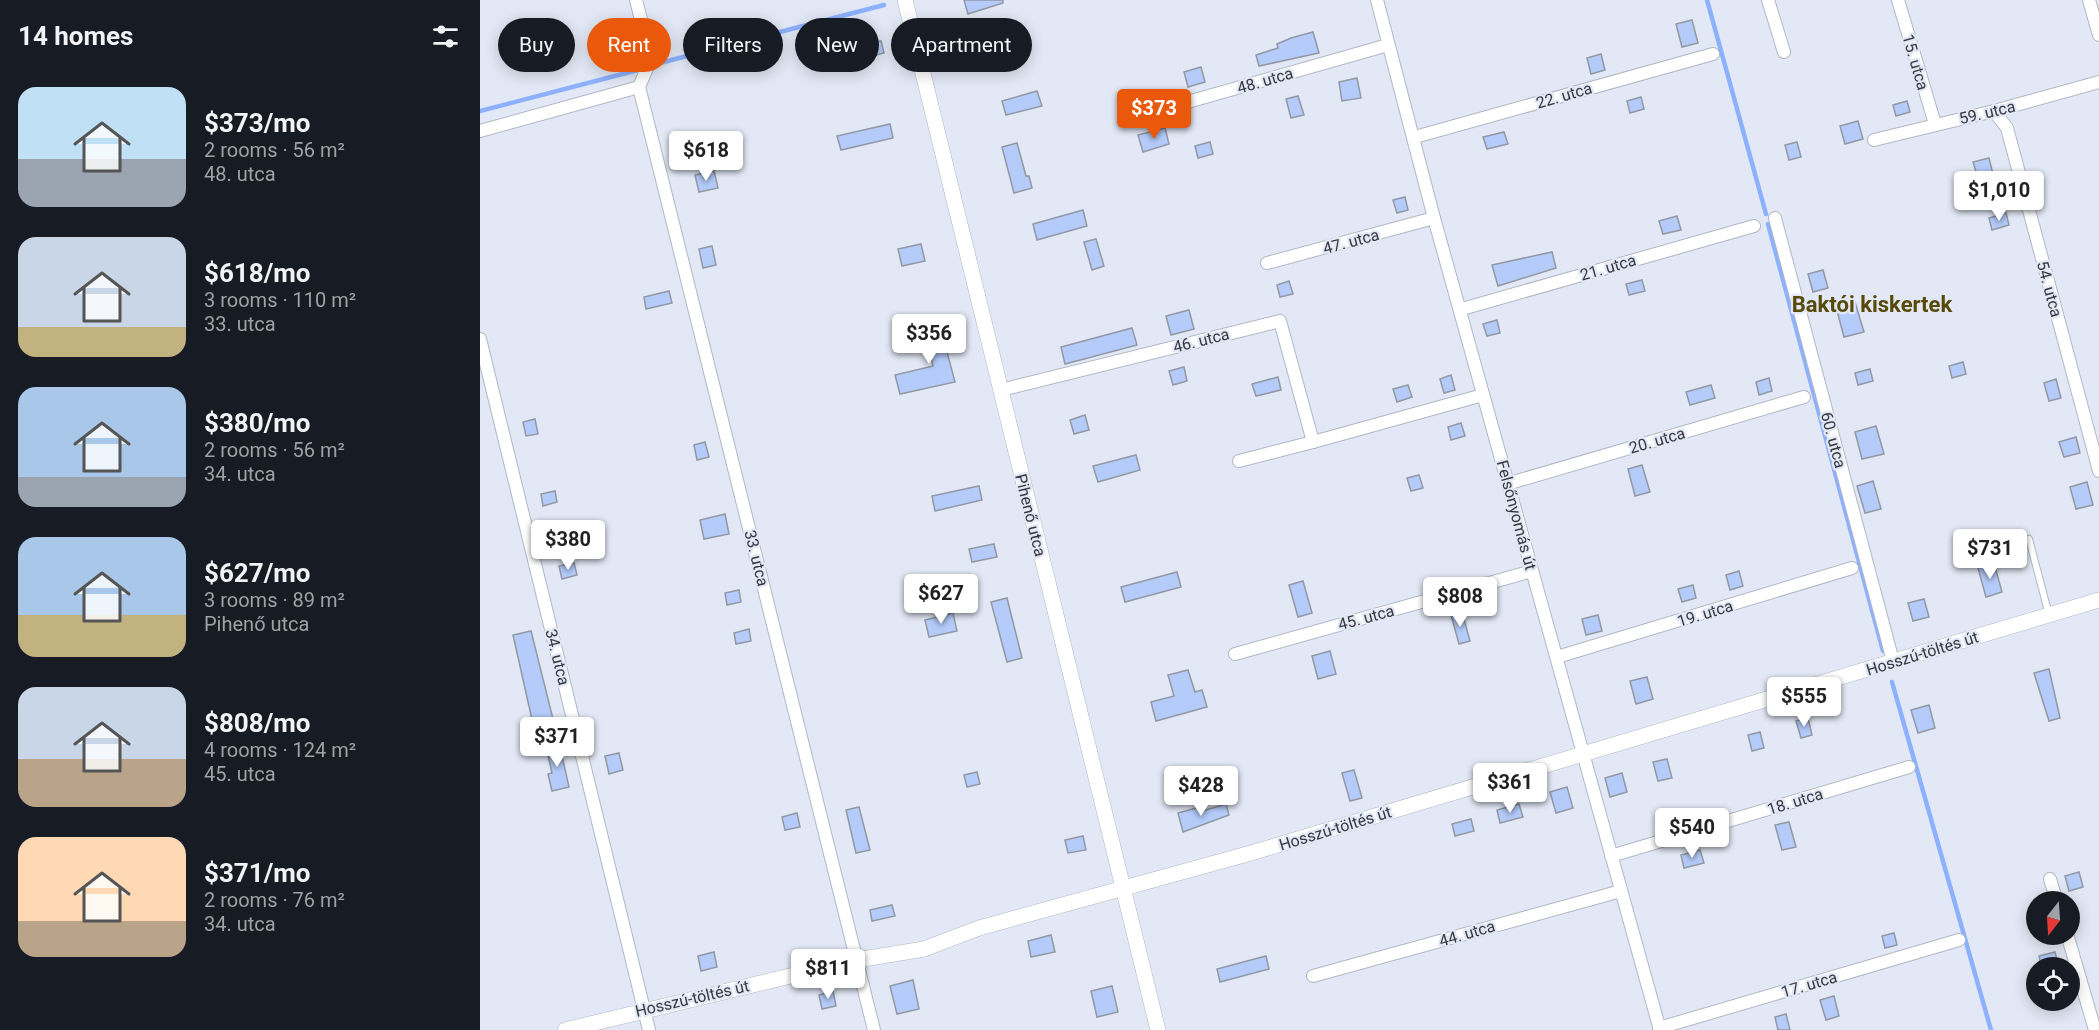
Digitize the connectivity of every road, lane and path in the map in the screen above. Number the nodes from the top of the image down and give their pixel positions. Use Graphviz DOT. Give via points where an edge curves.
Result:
graph roads {
  1 [pos="636,0"];
  2 [pos="905,0"];
  3 [pos="1377,0"];
  4 [pos="1768,0"];
  5 [pos="1898,0"];
  6 [pos="2089,0"];
  7 [pos="2099,35"];
  8 [pos="1388,45"];
  9 [pos="1784,52"];
  10 [pos="1713,54"];
  11 [pos="2099,82"];
  12 [pos="639,87"];
  13 [pos="1994,111"];
  14 [pos="1142,115"];
  15 [pos="1935,124"];
  16 [pos="480,131"];
  17 [pos="1415,137"];
  18 [pos="1874,140"];
  19 [pos="1434,218"];
  20 [pos="1775,218"];
  21 [pos="1754,226"];
  22 [pos="1267,263"];
  23 [pos="1462,309"];
  24 [pos="480,339"];
  25 [pos="1001,390"];
  26 [pos="1483,394"];
  27 [pos="1804,397"];
  28 [pos="1313,442"];
  29 [pos="1239,461"];
  30 [pos="2099,471"];
  31 [pos="1510,483"];
  32 [pos="2029,539"];
  33 [pos="1852,568"];
  34 [pos="1532,571"];
  35 [pos="2099,600"];
  36 [pos="2049,615"];
  37 [pos="1235,654"];
  38 [pos="1557,657"];
  39 [pos="1893,662"];
  40 [pos="1583,754"];
  41 [pos="1909,767"];
  42 [pos="1611,856"];
  43 [pos="2050,879"];
  44 [pos="1122,889"];
  45 [pos="1621,891"];
  46 [pos="2054,891"];
  47 [pos="1959,940"];
  48 [pos="2070,945"];
  49 [pos="857,960"];
  50 [pos="1313,976"];
  51 [pos="644,1010"];
  52 [pos="1660,1029"];
  53 [pos="565,1030"];
  54 [pos="649,1030"];
  55 [pos="874,1030"];
  56 [pos="1158,1030"];
  57 [pos="2095,1030"];
  1 -- 12 [label="street" via="651,59"];
  2 -- 25 [label="street, Pihenő utca"];
  3 -- 8 [label="street, Felsőnyomás út"];
  4 -- 9 [label="street"];
  5 -- 15 [label="street, 15. utca"];
  6 -- 7 [label="street"];
  8 -- 14 [label="street, 48. utca"];
  8 -- 17 [label="street, Felsőnyomás út"];
  10 -- 17 [label="street, 22. utca"];
  11 -- 13 [label="street, 59. utca"];
  12 -- 16 [label="street"];
  12 -- 49 [label="street, 33. utca"];
  13 -- 15 [label="street, 59. utca"];
  13 -- 30 [label="street, 54. utca" via="2007,128"];
  15 -- 18 [label="street, 59. utca"];
  17 -- 19 [label="street, Felsőnyomás út"];
  19 -- 22 [label="street, 47. utca"];
  19 -- 23 [label="street, Felsőnyomás út"];
  20 -- 39 [label="street, 60. utca"];
  21 -- 23 [label="street, 21. utca"];
  23 -- 26 [label="street, Felsőnyomás út"];
  24 -- 51 [label="street, 34. utca"];
  25 -- 28 [label="street, 46. utca" via="1280,321"];
  25 -- 44 [label="street, Pihenő utca"];
  26 -- 28 [label="street"];
  26 -- 31 [label="street, Felsőnyomás út"];
  27 -- 31 [label="street, 20. utca"];
  28 -- 29 [label="street"];
  31 -- 34 [label="street, Felsőnyomás út"];
  32 -- 36 [label="lane"];
  33 -- 38 [label="street, 19. utca"];
  34 -- 37 [label="street, 45. utca"];
  34 -- 38 [label="street, Felsőnyomás út"];
  35 -- 36 [label="street, Hosszú-töltés út"];
  36 -- 39 [label="street, Hosszú-töltés út"];
  38 -- 40 [label="street, Felsőnyomás út"];
  39 -- 40 [label="street, Hosszú-töltés út"];
  40 -- 42 [label="street, Felsőnyomás út"];
  40 -- 44 [label="street, Hosszú-töltés út"];
  41 -- 42 [label="street, 18. utca"];
  42 -- 45 [label="street, Felsőnyomás út"];
  43 -- 46 [label="street"];
  44 -- 49 [label="street, Hosszú-töltés út" via="979,928 924,950"];
  44 -- 56 [label="street, Pihenő utca"];
  45 -- 50 [label="street, 44. utca"];
  45 -- 52 [label="street, Felsőnyomás út"];
  47 -- 52 [label="street, 17. utca"];
  48 -- 57 [label="street"];
  49 -- 51 [label="street, Hosszú-töltés út"];
  49 -- 55 [label="street, 33. utca"];
  51 -- 53 [label="street, Hosszú-töltés út"];
  51 -- 54 [label="street, 34. utca"];
}
